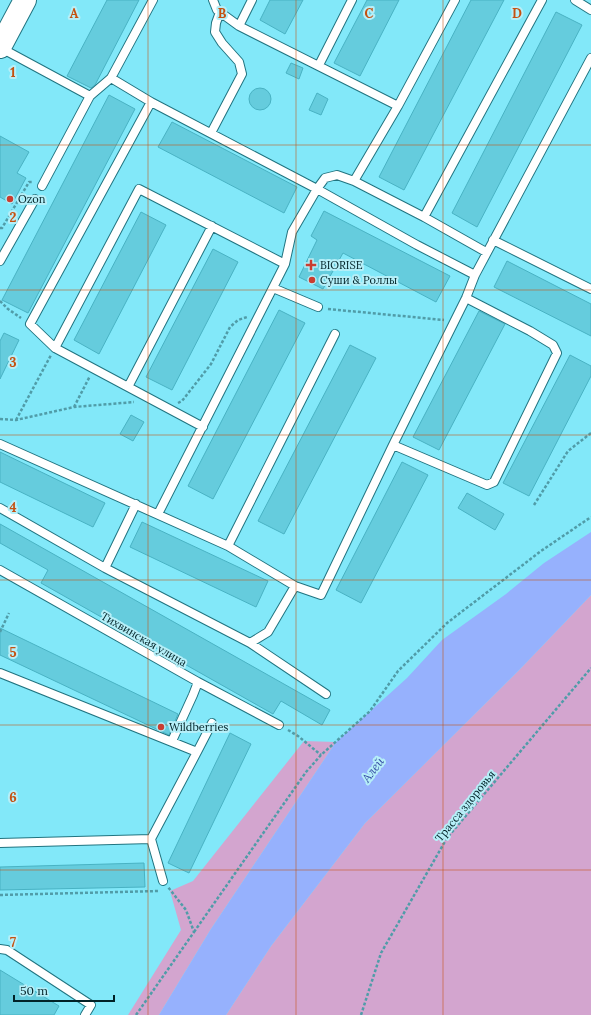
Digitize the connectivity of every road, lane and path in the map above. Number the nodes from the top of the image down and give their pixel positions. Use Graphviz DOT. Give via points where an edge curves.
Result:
graph roads {
  1 [pos="25,0"];
  2 [pos="153,0"];
  3 [pos="213,0"];
  4 [pos="252,0"];
  5 [pos="352,0"];
  6 [pos="455,0"];
  7 [pos="542,0"];
  8 [pos="575,0"];
  9 [pos="591,10"];
  10 [pos="220,12"];
  11 [pos="239,26"];
  12 [pos="0,47"];
  13 [pos="591,58"];
  14 [pos="319,65"];
  15 [pos="110,78"];
  16 [pos="90,96"];
  17 [pos="151,102"];
  18 [pos="398,106"];
  19 [pos="211,133"];
  20 [pos="354,181"];
  21 [pos="44,184"];
  22 [pos="317,189"];
  23 [pos="35,199"];
  24 [pos="424,217"];
  25 [pos="212,226"];
  26 [pos="0,228"];
  27 [pos="493,240"];
  28 [pos="486,252"];
  29 [pos="0,261"];
  30 [pos="285,264"];
  31 [pos="475,275"];
  32 [pos="273,288"];
  33 [pos="591,289"];
  34 [pos="466,298"];
  35 [pos="0,301"];
  36 [pos="318,307"];
  37 [pos="260,313"];
  38 [pos="454,322"];
  39 [pos="30,324"];
  40 [pos="335,334"];
  41 [pos="55,348"];
  42 [pos="94,369"];
  43 [pos="128,387"];
  44 [pos="153,401"];
  45 [pos="74,407"];
  46 [pos="167,408"];
  47 [pos="0,419"];
  48 [pos="16,420"];
  49 [pos="203,427"];
  50 [pos="591,433"];
  51 [pos="0,444"];
  52 [pos="393,445"];
  53 [pos="136,504"];
  54 [pos="534,505"];
  55 [pos="0,508"];
  56 [pos="158,514"];
  57 [pos="591,517"];
  58 [pos="228,546"];
  59 [pos="105,568"];
  60 [pos="0,570"];
  61 [pos="295,586"];
  62 [pos="9,613"];
  63 [pos="0,632"];
  64 [pos="250,643"];
  65 [pos="591,668"];
  66 [pos="0,673"];
  67 [pos="198,682"];
  68 [pos="326,694"];
  69 [pos="212,723"];
  70 [pos="279,725"];
  71 [pos="172,741"];
  72 [pos="197,752"];
  73 [pos="321,755"];
  74 [pos="151,839"];
  75 [pos="0,843"];
  76 [pos="163,881"];
  77 [pos="171,891"];
  78 [pos="0,895"];
  79 [pos="194,932"];
  80 [pos="0,949"];
  81 [pos="85,1015"];
  82 [pos="136,1015"];
  83 [pos="361,1015"];
  1 -- 12 [label="main road"];
  2 -- 15 [label="lane"];
  3 -- 10 [label="lane" via="216,10"];
  4 -- 11 [label="lane"];
  5 -- 14 [label="lane"];
  6 -- 18 [label="lane"];
  7 -- 24 [label="lane"];
  8 -- 9 [label="lane"];
  10 -- 11 [label="lane"];
  10 -- 19 [label="lane" via="215,32 239,62 242,74"];
  11 -- 14 [label="lane"];
  12 -- 16 [label="lane"];
  13 -- 27 [label="lane"];
  14 -- 18 [label="lane"];
  15 -- 16 [label="lane"];
  15 -- 17 [label="lane"];
  16 -- 21 [label="lane"];
  17 -- 19 [label="lane"];
  17 -- 39 [label="lane"];
  18 -- 20 [label="lane"];
  19 -- 22 [label="lane"];
  20 -- 22 [label="lane" via="336,175 325,178"];
  20 -- 24 [label="lane"];
  21 -- 26 [label="path" via="29,182"];
  22 -- 30 [label="lane" via="292,232"];
  22 -- 31 [label="lane"];
  23 -- 29 [label="lane"];
  24 -- 28 [label="lane"];
  25 -- 30 [label="lane"];
  25 -- 41 [label="lane" via="139,188"];
  25 -- 43 [label="lane"];
  27 -- 28 [label="lane"];
  27 -- 33 [label="lane"];
  28 -- 31 [label="lane"];
  30 -- 32 [label="lane"];
  31 -- 34 [label="lane"];
  32 -- 36 [label="lane"];
  32 -- 37 [label="lane"];
  34 -- 38 [label="lane"];
  34 -- 52 [label="lane" via="530,331 552,345 557,353 494,482 487,485"];
  35 -- 39 [label="path"];
  36 -- 38 [label="path"];
  37 -- 46 [label="path" via="238,320 230,327 211,364 182,401"];
  37 -- 49 [label="lane"];
  38 -- 52 [label="lane"];
  39 -- 41 [label="lane"];
  40 -- 58 [label="lane"];
  41 -- 42 [label="lane"];
  41 -- 48 [label="path"];
  42 -- 43 [label="lane"];
  42 -- 45 [label="path"];
  43 -- 44 [label="lane"];
  44 -- 45 [label="path"];
  44 -- 46 [label="lane"];
  45 -- 48 [label="path"];
  46 -- 49 [label="lane"];
  47 -- 48 [label="path"];
  49 -- 56 [label="lane"];
  50 -- 54 [label="path" via="568,451"];
  51 -- 53 [label="lane"];
  52 -- 61 [label="lane" via="321,595"];
  53 -- 56 [label="lane"];
  53 -- 59 [label="lane"];
  55 -- 59 [label="lane"];
  56 -- 58 [label="lane"];
  57 -- 73 [label="path" via="541,551 447,623 398,671 370,711"];
  58 -- 61 [label="lane"];
  59 -- 64 [label="lane"];
  60 -- 67 [label="lane, Тихвинская улица"];
  61 -- 64 [label="lane" via="268,632"];
  62 -- 63 [label="path"];
  64 -- 68 [label="lane"];
  65 -- 83 [label="path, Трасса здоровья" via="447,838 381,953"];
  66 -- 71 [label="lane"];
  67 -- 70 [label="lane, Тихвинская улица"];
  67 -- 71 [label="lane"];
  69 -- 72 [label="lane"];
  70 -- 73 [label="path" via="298,736"];
  71 -- 72 [label="lane"];
  72 -- 74 [label="lane"];
  73 -- 79 [label="path" via="306,772"];
  74 -- 75 [label="lane"];
  74 -- 76 [label="lane"];
  76 -- 77 [label="path"];
  77 -- 78 [label="path"];
  77 -- 79 [label="path" via="186,910"];
  79 -- 82 [label="path"];
  80 -- 81 [label="lane" via="7,950 91,1005"];
}
